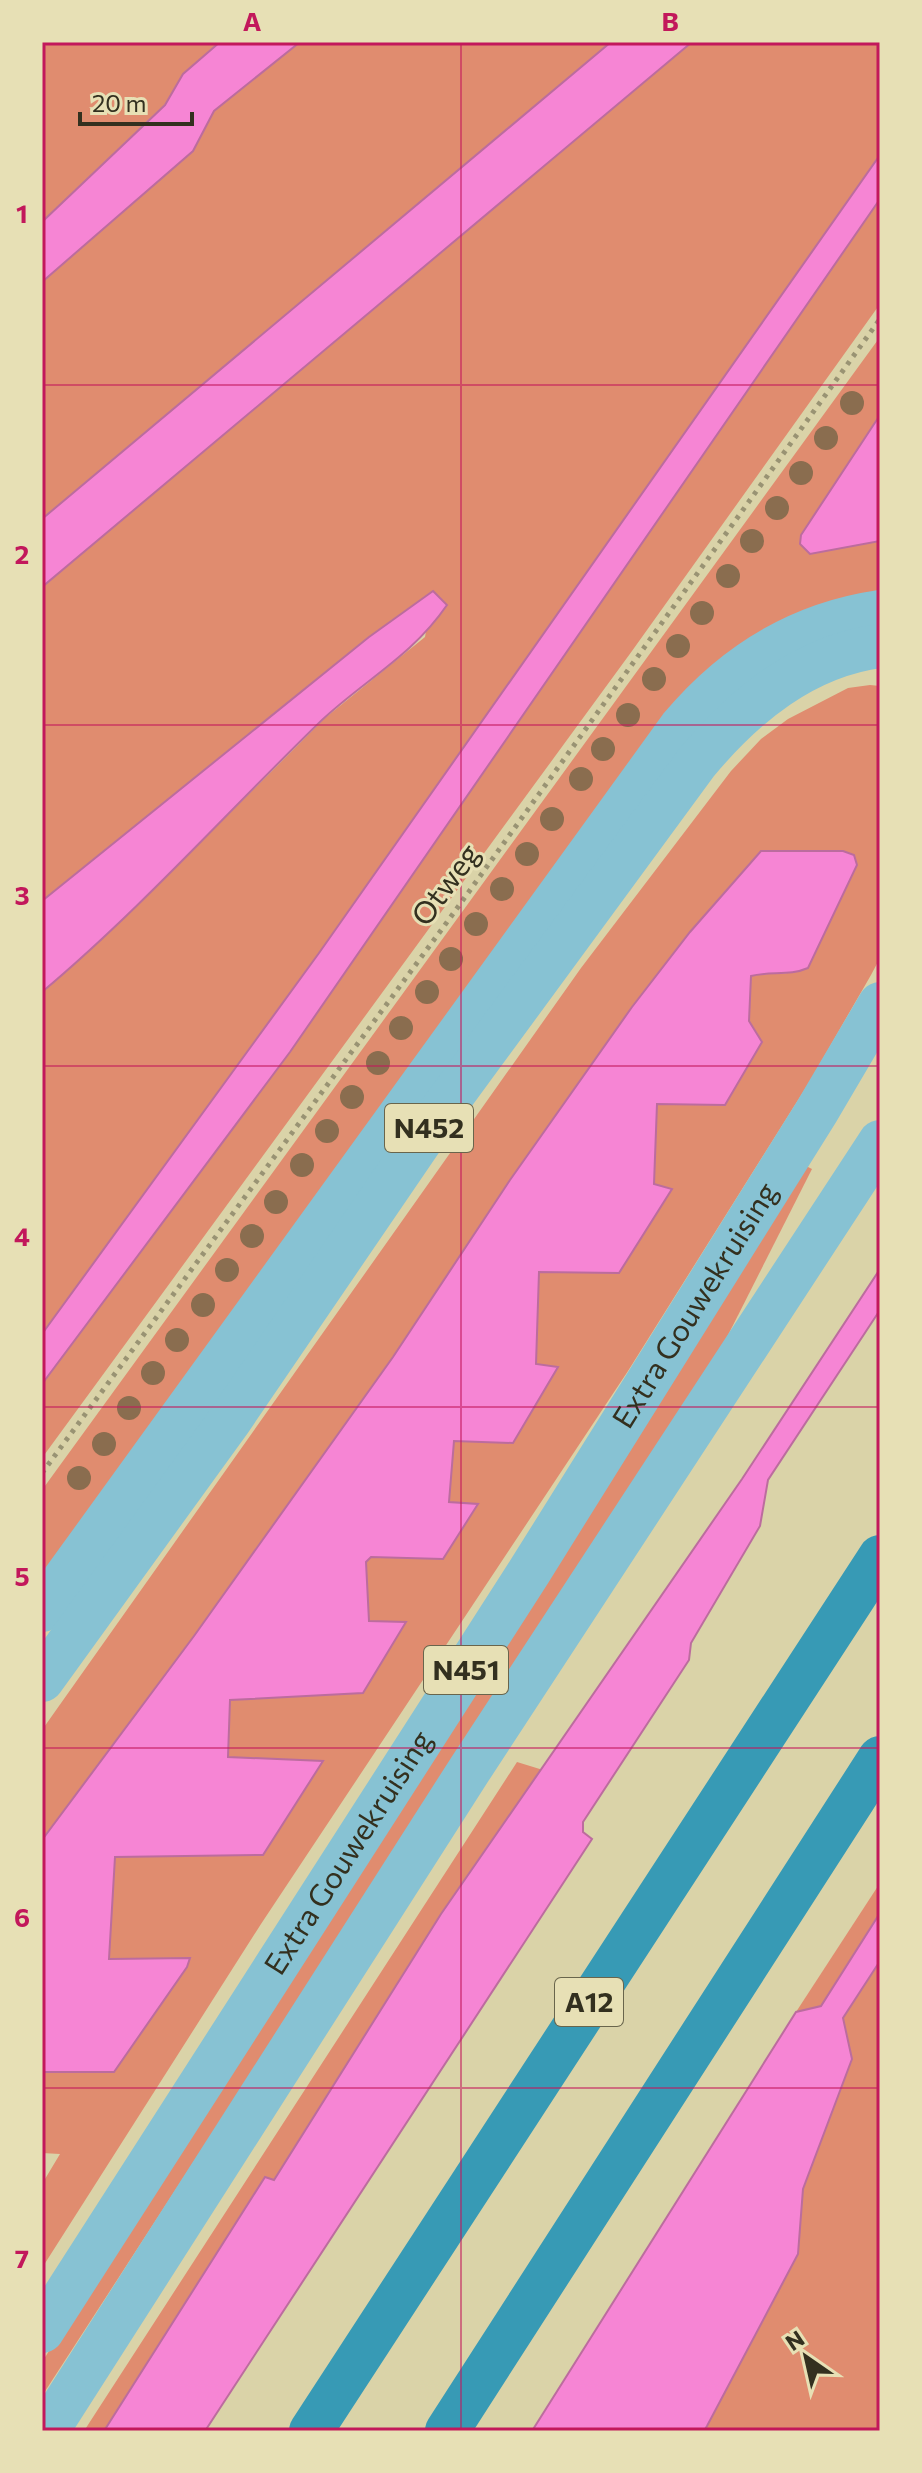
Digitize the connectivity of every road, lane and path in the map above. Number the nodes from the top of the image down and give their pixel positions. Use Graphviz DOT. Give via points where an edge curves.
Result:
graph roads {
  1 [pos="880,319"];
  2 [pos="880,612"];
  3 [pos="880,646"];
  4 [pos="880,1004"];
  5 [pos="880,1142"];
  6 [pos="42,1473"];
  7 [pos="880,1557"];
  8 [pos="42,1610"];
  9 [pos="42,1680"];
  10 [pos="880,1758"];
  11 [pos="42,2331"];
  12 [pos="47,2431"];
  13 [pos="311,2431"];
  14 [pos="447,2431"];
  1 -- 6 [label="path, Otweg" via="450,918"];
  2 -- 8 [label="main road, N452" via="830,623 776,646 726,679 689,717"];
  3 -- 9 [label="main road, N452" via="828,660 782,683 740,715 697,762 453,1093 230,1420"];
  4 -- 11 [label="main road, Extra Gouwekruising / N451" via="529,1572"];
  5 -- 12 [label="main road, Extra Gouwekruising / N451" via="470,1769"];
  7 -- 13 [label="highway, A12"];
  10 -- 14 [label="highway"];
}
